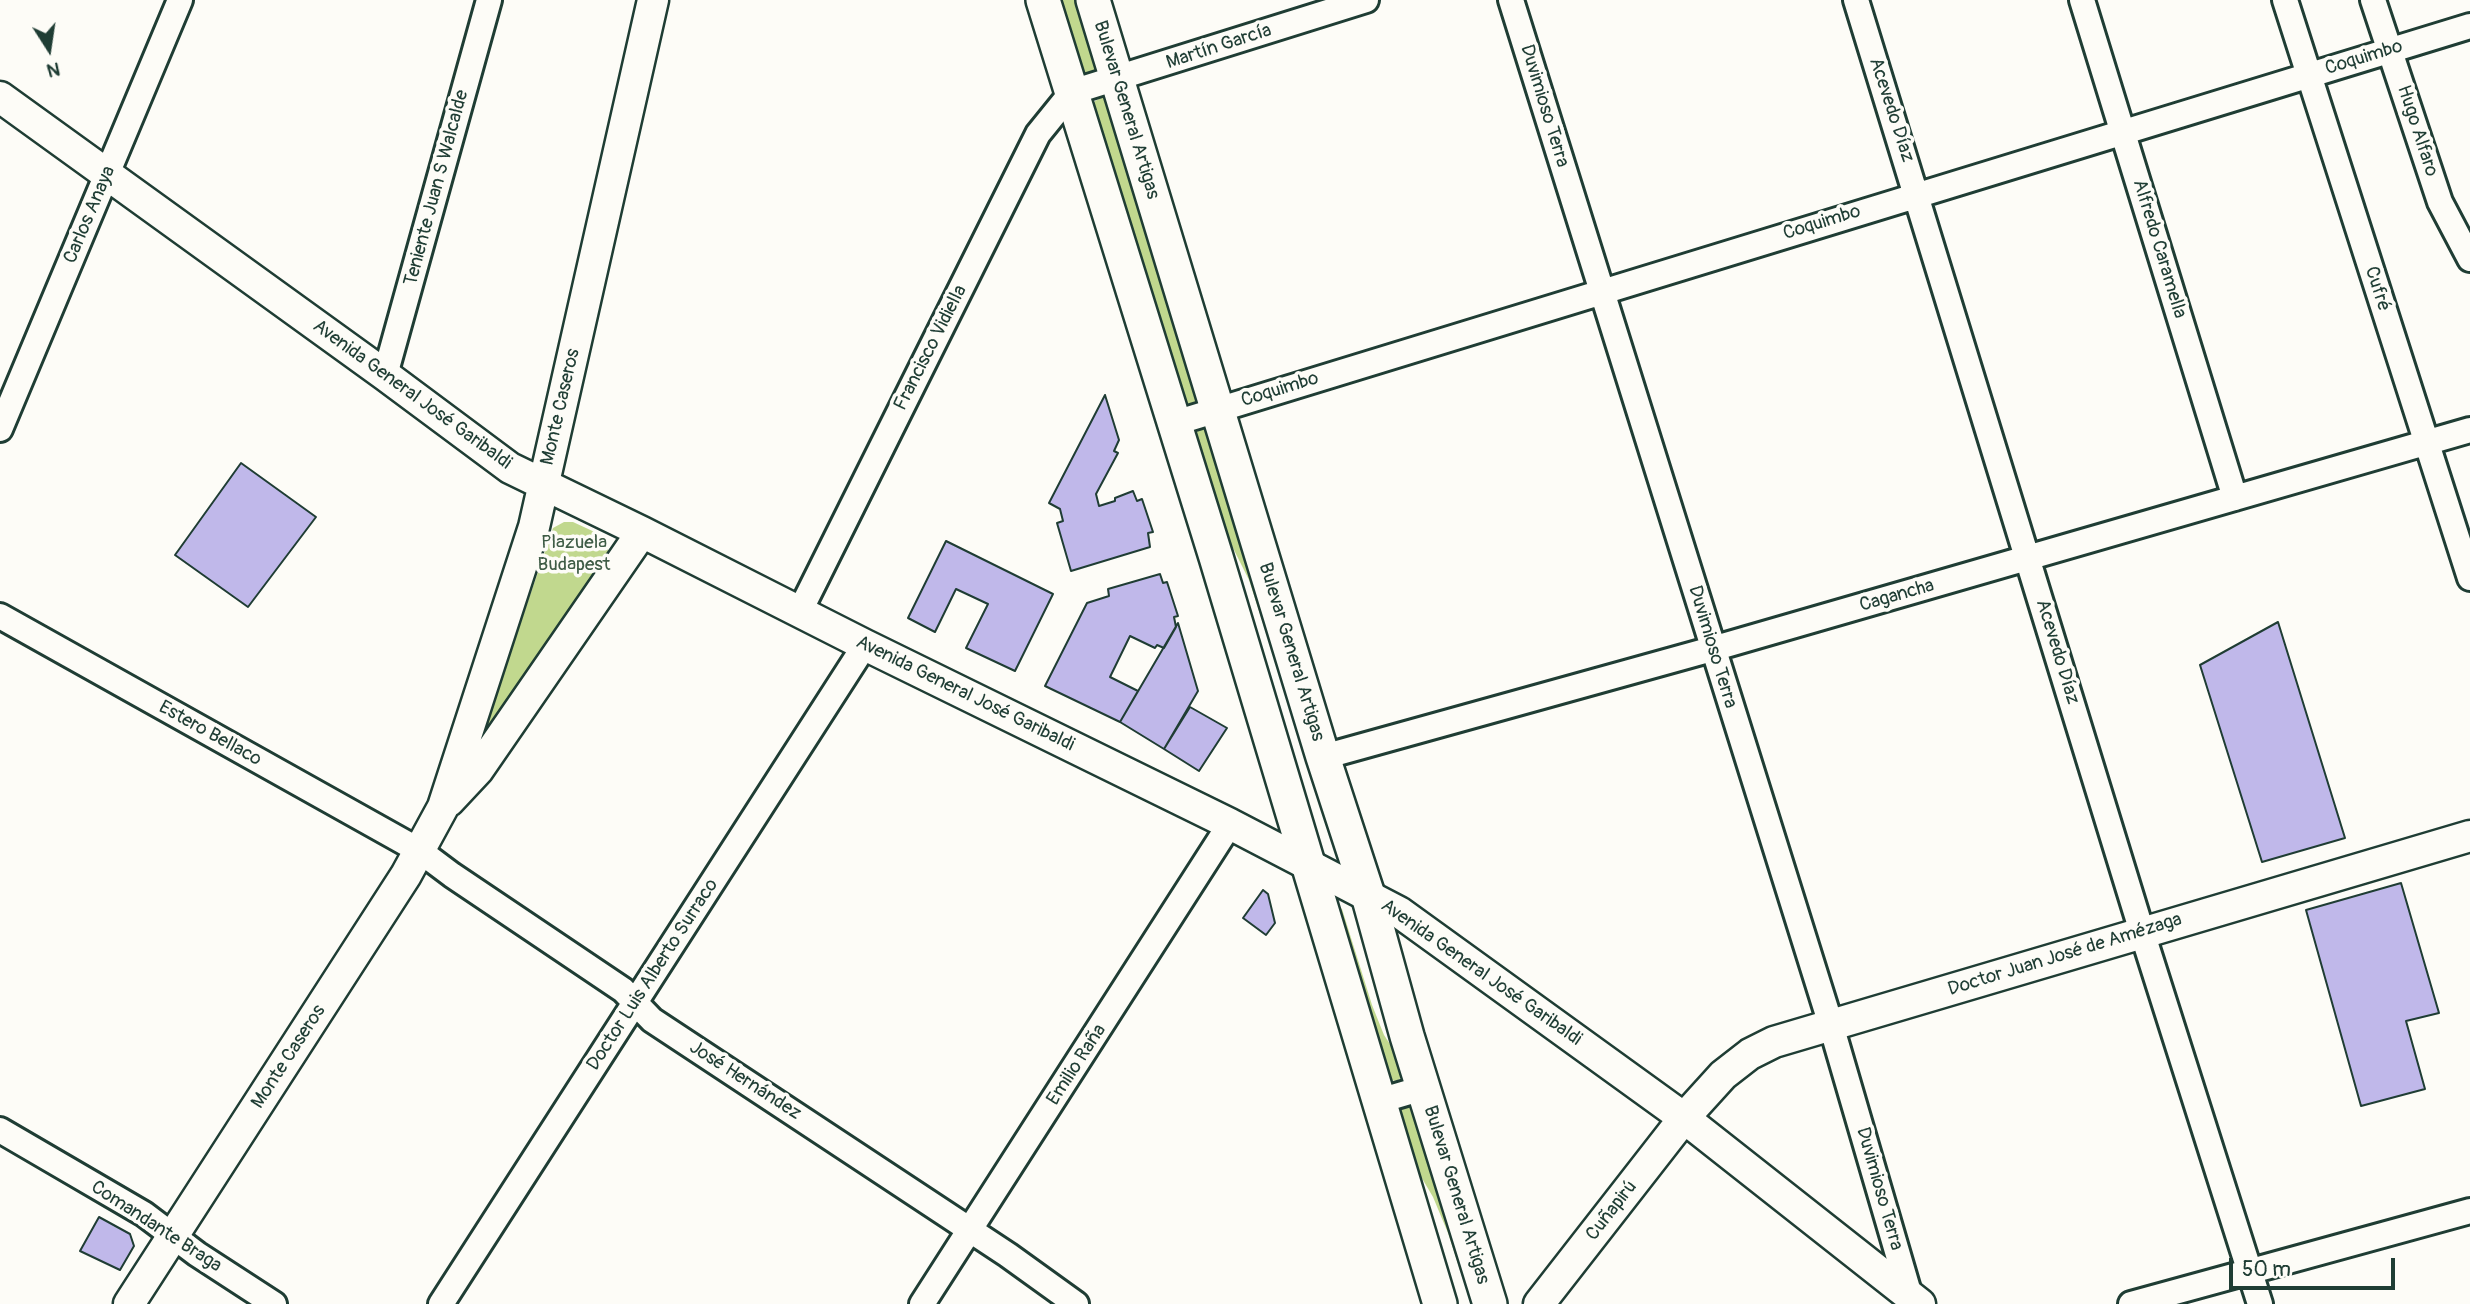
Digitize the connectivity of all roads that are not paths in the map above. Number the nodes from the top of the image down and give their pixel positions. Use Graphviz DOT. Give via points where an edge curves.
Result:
graph roads {
  1 [pos="180,0"];
  2 [pos="489,0"];
  3 [pos="653,0"];
  4 [pos="1043,0"];
  5 [pos="1093,0"];
  6 [pos="1366,0"];
  7 [pos="1511,0"];
  8 [pos="1856,0"];
  9 [pos="2082,0"];
  10 [pos="2285,0"];
  11 [pos="2373,0"];
  12 [pos="2470,26"];
  13 [pos="2391,50"];
  14 [pos="2309,76"];
  15 [pos="1117,79"];
  16 [pos="1072,92"];
  17 [pos="0,97"];
  18 [pos="2123,130"];
  19 [pos="107,175"];
  20 [pos="1917,194"];
  21 [pos="2470,259"];
  22 [pos="1602,290"];
  23 [pos="385,375"];
  24 [pos="1217,410"];
  25 [pos="1175,423"];
  26 [pos="0,429"];
  27 [pos="2470,429"];
  28 [pos="2427,442"];
  29 [pos="544,484"];
  30 [pos="2235,498"];
  31 [pos="642,532"];
  32 [pos="1216,557"];
  33 [pos="2028,558"];
  34 [pos="2470,578"];
  35 [pos="800,611"];
  36 [pos="0,616"];
  37 [pos="865,645"];
  38 [pos="1712,649"];
  39 [pos="1323,757"];
  40 [pos="443,807"];
  41 [pos="1230,824"];
  42 [pos="2470,836"];
  43 [pos="420,851"];
  44 [pos="1309,864"];
  45 [pos="1368,895"];
  46 [pos="2142,932"];
  47 [pos="635,1002"];
  48 [pos="1831,1025"];
  49 [pos="1407,1036"];
  50 [pos="1423,1088"];
  51 [pos="1379,1101"];
  52 [pos="1684,1118"];
  53 [pos="0,1130"];
  54 [pos="1405,1190"];
  55 [pos="2470,1211"];
  56 [pos="971,1230"];
  57 [pos="173,1237"];
  58 [pos="2250,1272"];
  59 [pos="1915,1300"];
  60 [pos="129,1304"];
  61 [pos="274,1304"];
  62 [pos="440,1304"];
  63 [pos="922,1304"];
  64 [pos="1076,1304"];
  65 [pos="1440,1304"];
  66 [pos="1462,1304"];
  67 [pos="1490,1304"];
  68 [pos="1539,1304"];
  69 [pos="2131,1304"];
  70 [pos="2260,1304"];
  1 -- 19 [label="street, Carlos Anaya"];
  2 -- 23 [label="street, Teniente Juan S Walcalde"];
  3 -- 29 [label="street, Monte Caseros"];
  4 -- 16 [label="main road"];
  5 -- 15 [label="main road, Bulevar General Artigas"];
  6 -- 15 [label="street, Martín García"];
  7 -- 22 [label="street, Duvimioso Terra"];
  8 -- 20 [label="street, Acevedo Díaz"];
  9 -- 18 [label="street, Alfredo Caramella"];
  10 -- 14 [label="street, Cufré"];
  11 -- 13 [label="street, Hugo Alfaro"];
  12 -- 13 [label="street, Coquimbo"];
  13 -- 14 [label="street, Coquimbo"];
  13 -- 21 [label="street, Hugo Alfaro" via="2440,202"];
  14 -- 18 [label="street, Coquimbo"];
  14 -- 28 [label="street, Cufré"];
  15 -- 16 [label="street, Martín García"];
  15 -- 24 [label="main road, Bulevar General Artigas"];
  16 -- 25 [label="main road"];
  16 -- 35 [label="street, Francisco Vidiella" via="1038,135"];
  17 -- 19 [label="street, Avenida General José Garibaldi"];
  18 -- 20 [label="street, Coquimbo"];
  18 -- 30 [label="street, Alfredo Caramella"];
  19 -- 23 [label="street, Avenida General José Garibaldi"];
  19 -- 26 [label="street, Carlos Anaya"];
  20 -- 22 [label="street, Coquimbo"];
  20 -- 33 [label="street, Acevedo Díaz"];
  22 -- 24 [label="street, Coquimbo"];
  22 -- 38 [label="street, Duvimioso Terra"];
  23 -- 29 [label="street, Avenida General José Garibaldi" via="510,468"];
  24 -- 25 [label="street, Coquimbo"];
  24 -- 39 [label="main road, Bulevar General Artigas"];
  25 -- 32 [label="main road"];
  27 -- 28 [label="street, Cagancha"];
  28 -- 30 [label="street, Cagancha"];
  28 -- 34 [label="street, Cufré"];
  29 -- 31 [label="street, Avenida General José Garibaldi"];
  29 -- 40 [label="street, Monte Caseros"];
  30 -- 33 [label="street, Cagancha"];
  31 -- 35 [label="street, Avenida General José Garibaldi"];
  31 -- 40 [label="street, Monte Caseros" via="478,770"];
  32 -- 44 [label="main road"];
  32 -- 45 [label="main road" via="1246,597 1327,850 1339,870"];
  33 -- 38 [label="street, Cagancha"];
  33 -- 46 [label="street, Acevedo Díaz"];
  35 -- 37 [label="street, Avenida General José Garibaldi"];
  36 -- 43 [label="street, Estero Bellaco"];
  37 -- 41 [label="street, Avenida General José Garibaldi"];
  37 -- 47 [label="street, Doctor Luis Alberto Surraco"];
  38 -- 39 [label="street, Cagancha"];
  38 -- 48 [label="street, Duvimioso Terra"];
  39 -- 45 [label="main road, Bulevar General Artigas"];
  40 -- 43 [label="street, Monte Caseros"];
  41 -- 44 [label="street, Avenida General José Garibaldi"];
  41 -- 56 [label="street, Emilio Raña"];
  42 -- 46 [label="street, Doctor Juan José de Amézaga"];
  43 -- 47 [label="street, José Hernández"];
  43 -- 57 [label="street, Monte Caseros"];
  44 -- 45 [label="street, Avenida General José Garibaldi"];
  44 -- 49 [label="main road" via="1335,887 1347,906 1381,1009"];
  44 -- 51 [label="main road"];
  45 -- 49 [label="main road, Bulevar General Artigas"];
  45 -- 52 [label="street, Avenida General José Garibaldi" via="1399,912"];
  46 -- 48 [label="street, Doctor Juan José de Amézaga"];
  46 -- 58 [label="street, Acevedo Díaz"];
  47 -- 56 [label="street, José Hernández" via="652,1020"];
  47 -- 62 [label="street, Doctor Luis Alberto Surraco"];
  48 -- 52 [label="street, Doctor Juan José de Amézaga" via="1750,1054 1723,1075"];
  48 -- 59 [label="street, Duvimioso Terra"];
  49 -- 50 [label="main road, Bulevar General Artigas"];
  50 -- 51 [label="street"];
  50 -- 67 [label="main road, Bulevar General Artigas"];
  51 -- 54 [label="main road"];
  52 -- 59 [label="street, Avenida General José Garibaldi"];
  52 -- 68 [label="street, Cuñapirú"];
  53 -- 57 [label="street, Comandante Braga" via="144,1214"];
  54 -- 65 [label="main road"];
  54 -- 66 [label="main road" via="1441,1233"];
  55 -- 58 [label="street"];
  56 -- 63 [label="street, Emilio Raña"];
  56 -- 64 [label="street, José Hernández"];
  57 -- 60 [label="street, Monte Caseros"];
  57 -- 61 [label="street, Comandante Braga"];
  58 -- 69 [label="street"];
  58 -- 70 [label="street, Acevedo Díaz"];
}
